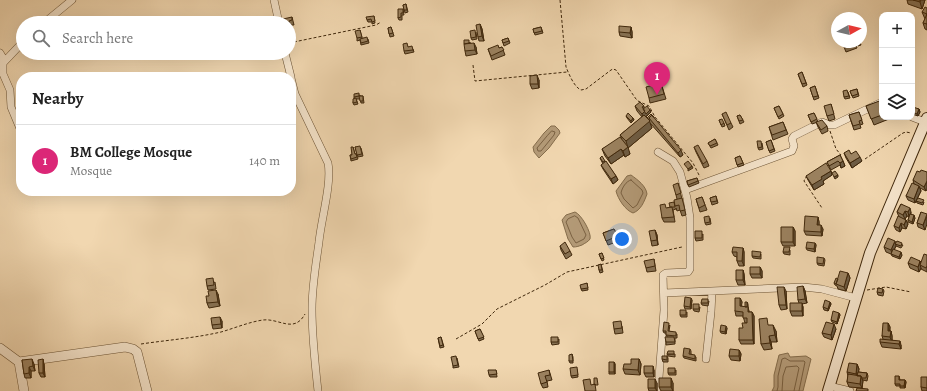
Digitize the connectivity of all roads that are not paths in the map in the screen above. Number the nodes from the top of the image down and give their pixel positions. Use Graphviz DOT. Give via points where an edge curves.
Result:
graph roads {
  1 [pos="72,0"];
  2 [pos="274,0"];
  3 [pos="53,16"];
  4 [pos="277,16"];
  5 [pos="16,49"];
  6 [pos="0,52"];
  7 [pos="287,60"];
  8 [pos="3,63"];
  9 [pos="290,72"];
  10 [pos="296,96"];
  11 [pos="879,103"];
  12 [pos="915,118"];
  13 [pos="16,119"];
  14 [pos="926,120"];
  15 [pos="658,152"];
  16 [pos="685,190"];
  17 [pos="712,292"];
  18 [pos="664,293"];
  19 [pos="856,298"];
  20 [pos="0,348"];
  21 [pos="706,359"];
  22 [pos="19,362"];
  23 [pos="828,388"];
  24 [pos="24,391"];
  25 [pos="147,391"];
  26 [pos="318,391"];
  27 [pos="658,391"];
  28 [pos="850,391"];
  1 -- 3 [label="street"];
  2 -- 4 [label="street"];
  5 -- 8 [label="street"];
  6 -- 8 [label="street"];
  7 -- 9 [label="street"];
  8 -- 13 [label="street" via="3,74 10,90 11,107"];
  10 -- 26 [label="street" via="329,169 319,233 312,308"];
  11 -- 16 [label="street" via="834,125 822,122 794,136 792,150"];
  12 -- 14 [label="street"];
  14 -- 19 [label="main road" via="878,231"];
  15 -- 16 [label="street" via="676,165"];
  16 -- 18 [label="street" via="690,218 690,269 688,272 663,275"];
  17 -- 18 [label="street"];
  17 -- 19 [label="street" via="812,288"];
  17 -- 21 [label="street"];
  18 -- 27 [label="street"];
  19 -- 23 [label="main road"];
  20 -- 22 [label="street"];
  22 -- 24 [label="street"];
  22 -- 25 [label="street" via="125,347 133,349 138,356"];
  23 -- 28 [label="street"];
}
